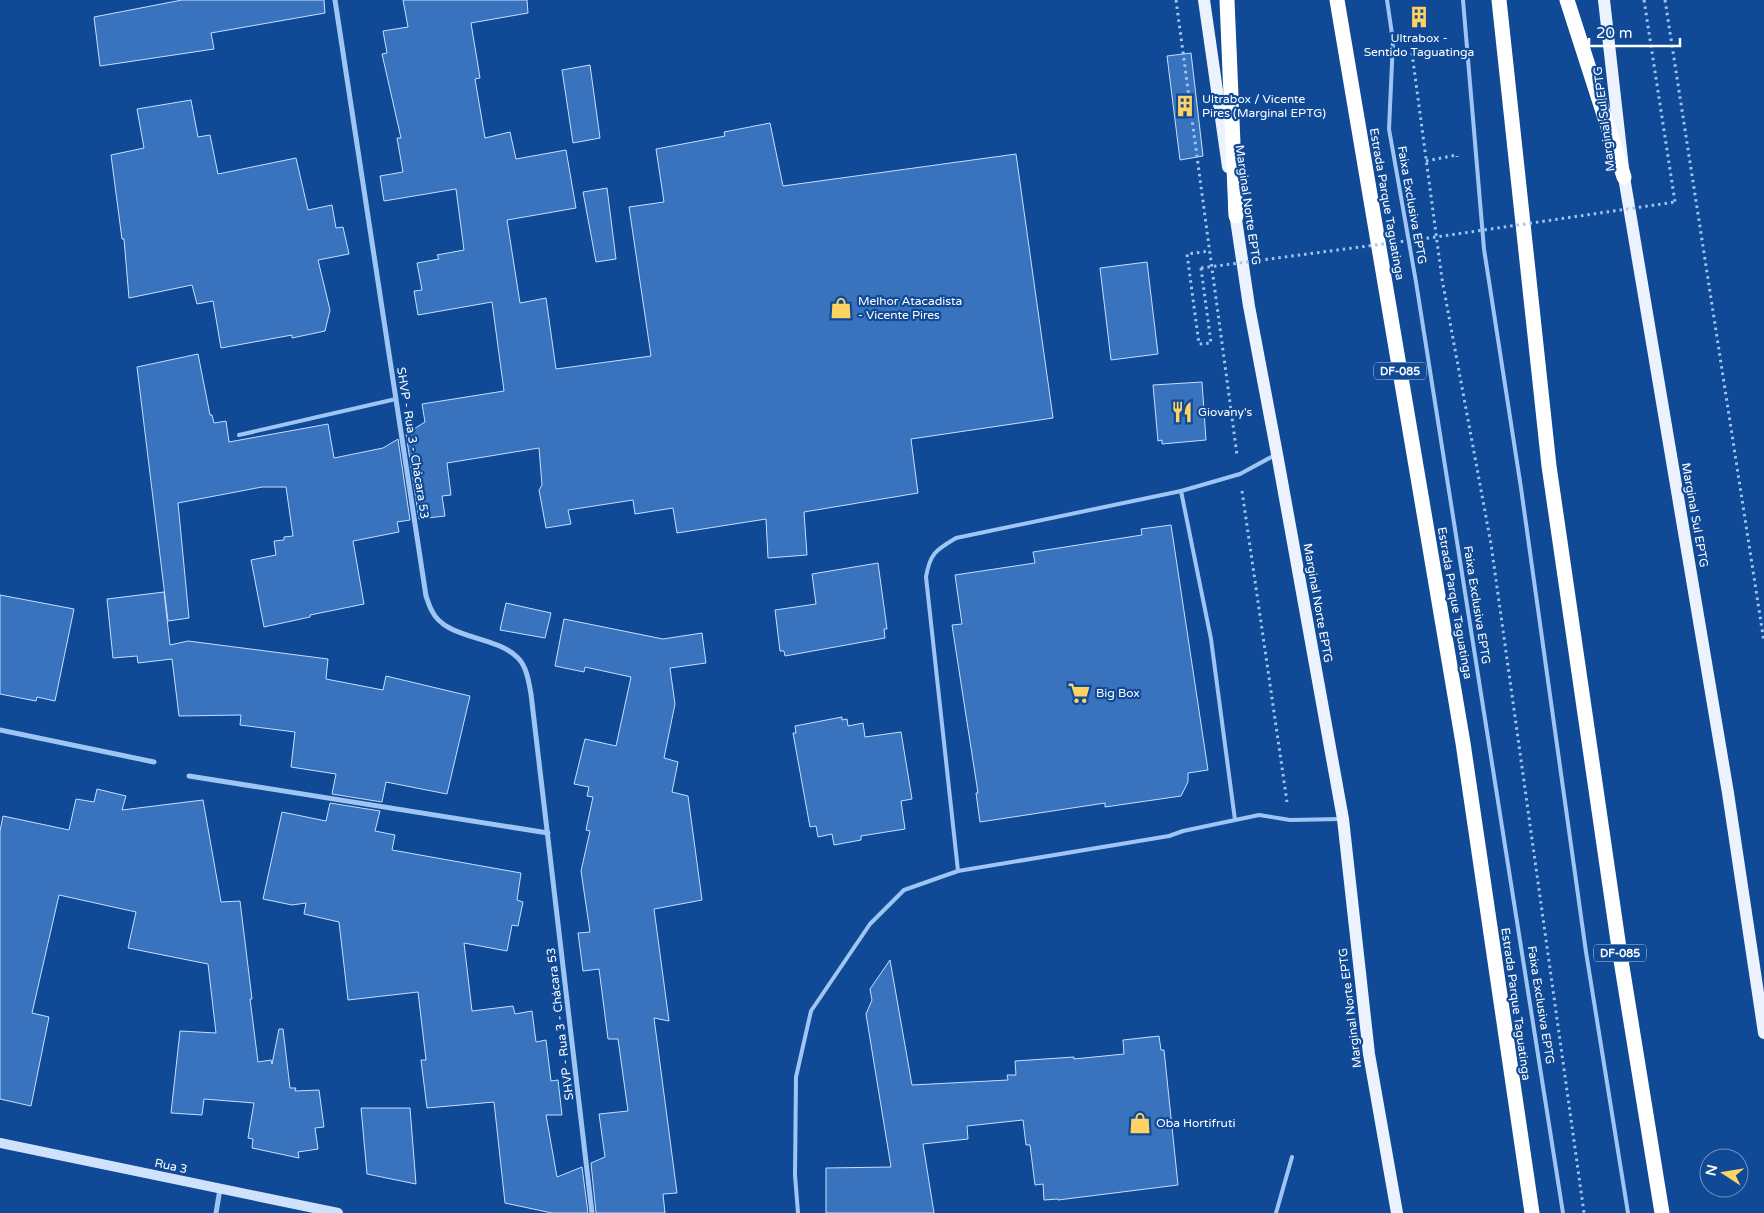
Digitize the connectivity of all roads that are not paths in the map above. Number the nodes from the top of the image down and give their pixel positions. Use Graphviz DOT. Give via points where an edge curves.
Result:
graph roads {
  1 [pos="335,0"];
  2 [pos="1204,0"];
  3 [pos="1227,0"];
  4 [pos="1337,0"];
  5 [pos="1387,0"];
  6 [pos="1463,0"];
  7 [pos="1499,0"];
  8 [pos="1567,0"];
  9 [pos="1604,0"];
  10 [pos="1624,177"];
  11 [pos="1236,216"];
  12 [pos="396,399"];
  13 [pos="239,435"];
  14 [pos="1278,454"];
  15 [pos="1181,491"];
  16 [pos="0,730"];
  17 [pos="154,762"];
  18 [pos="189,776"];
  19 [pos="1343,819"];
  20 [pos="1235,820"];
  21 [pos="548,833"];
  22 [pos="958,871"];
  23 [pos="1764,1033"];
  24 [pos="0,1142"];
  25 [pos="1292,1157"];
  26 [pos="220,1188"];
  27 [pos="216,1213"];
  28 [pos="338,1213"];
  29 [pos="592,1213"];
  30 [pos="798,1213"];
  31 [pos="1276,1213"];
  32 [pos="1396,1213"];
  33 [pos="1532,1213"];
  34 [pos="1563,1213"];
  35 [pos="1628,1213"];
  36 [pos="1662,1213"];
  1 -- 12 [label="street, SHVP - Rua 3 - Chácara 53"];
  2 -- 11 [label="main road, Marginal Norte EPTG"];
  3 -- 11 [label="highway"];
  4 -- 33 [label="highway, Estrada Parque Taguatinga / DF-085" via="1463,743"];
  5 -- 34 [label="lane, Faixa Exclusiva EPTG" via="1394,41 1389,129"];
  6 -- 35 [label="lane" via="1484,249"];
  7 -- 36 [label="highway, DF-085" via="1548,466 1619,948"];
  8 -- 10 [label="highway"];
  9 -- 10 [label="main road, Marginal Sul EPTG"];
  10 -- 23 [label="main road, Marginal Sul EPTG" via="1728,793"];
  11 -- 14 [label="main road, Marginal Norte EPTG" via="1248,306"];
  12 -- 13 [label="lane"];
  12 -- 21 [label="street, SHVP - Rua 3 - Chácara 53" via="426,596 432,612 441,622 453,630 503,646 519,659 531,694"];
  14 -- 15 [label="lane" via="1240,474"];
  14 -- 19 [label="main road, Marginal Norte EPTG"];
  15 -- 20 [label="lane" via="1211,639"];
  15 -- 22 [label="lane" via="956,538 935,550 926,577"];
  16 -- 17 [label="street"];
  18 -- 21 [label="street"];
  19 -- 20 [label="lane" via="1290,820 1259,814"];
  19 -- 32 [label="main road, Marginal Norte EPTG" via="1369,1054"];
  20 -- 22 [label="lane" via="1169,836"];
  21 -- 29 [label="street, SHVP - Rua 3 - Chácara 53"];
  22 -- 30 [label="lane" via="904,890 870,924 811,1011 796,1078"];
  24 -- 26 [label="main road, Rua 3"];
  25 -- 31 [label="lane"];
  26 -- 27 [label="street"];
  26 -- 28 [label="main road, Rua 3"];
}
